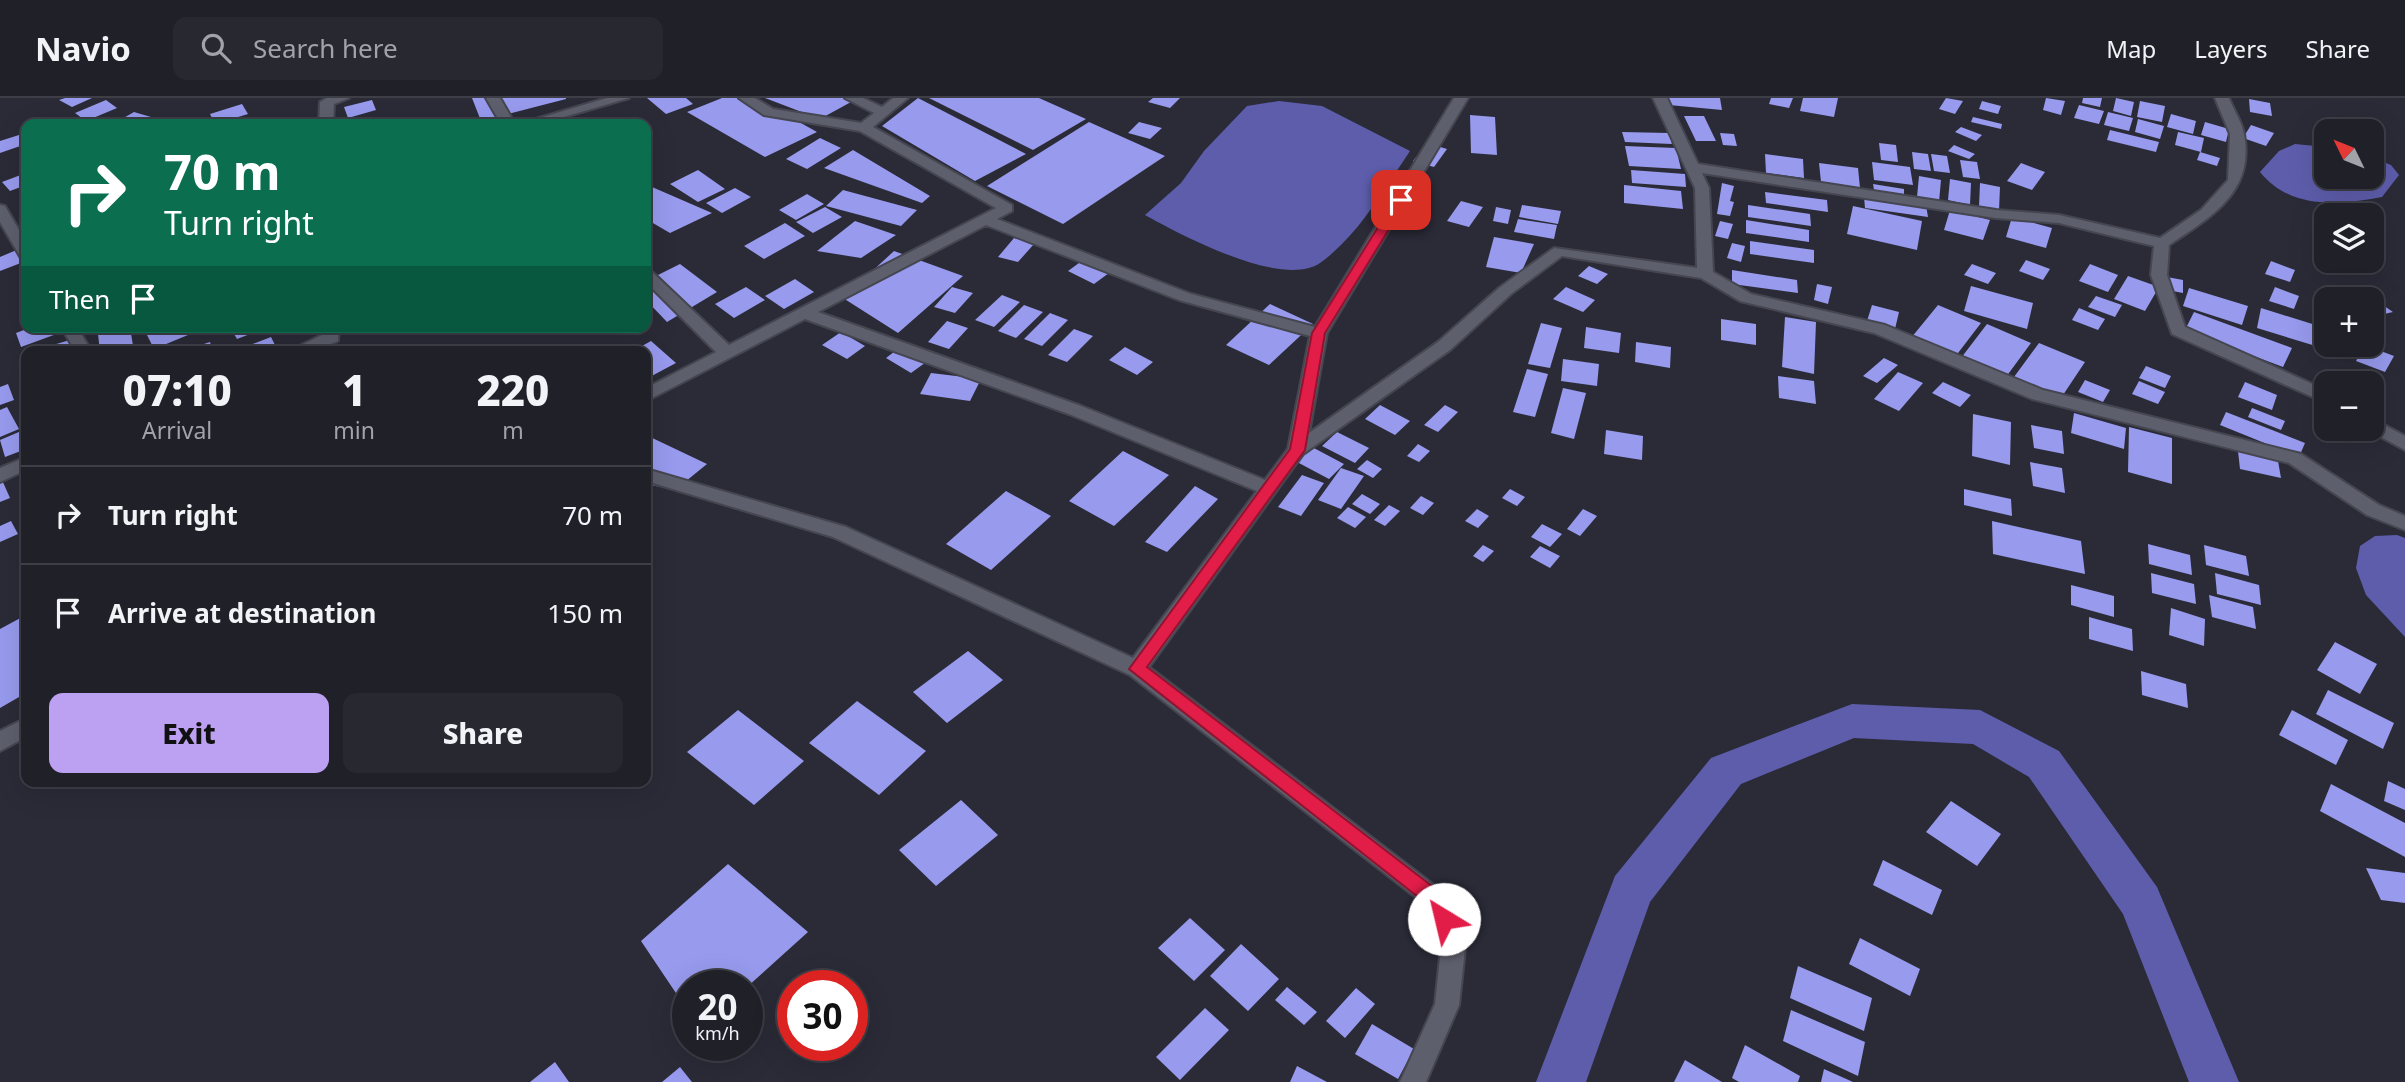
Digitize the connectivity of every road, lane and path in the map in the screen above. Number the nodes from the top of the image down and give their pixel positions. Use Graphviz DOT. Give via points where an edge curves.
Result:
graph roads {
  1 [pos="342,98"];
  2 [pos="493,98"];
  3 [pos="622,98"];
  4 [pos="746,98"];
  5 [pos="852,98"];
  6 [pos="901,98"];
  7 [pos="1461,98"];
  8 [pos="1660,98"];
  9 [pos="2222,98"];
  10 [pos="883,112"];
  11 [pos="326,119"];
  12 [pos="505,119"];
  13 [pos="544,119"];
  14 [pos="864,128"];
  15 [pos="1691,167"];
  16 [pos="0,209"];
  17 [pos="984,219"];
  18 [pos="2162,243"];
  19 [pos="21,246"];
  20 [pos="1705,274"];
  21 [pos="651,279"];
  22 [pos="804,313"];
  23 [pos="332,333"];
  24 [pos="1318,333"];
  25 [pos="310,346"];
  26 [pos="727,353"];
  27 [pos="651,392"];
  28 [pos="2314,392"];
  29 [pos="2384,432"];
  30 [pos="2405,444"];
  31 [pos="1297,450"];
  32 [pos="21,466"];
  33 [pos="0,476"];
  34 [pos="651,476"];
  35 [pos="1269,489"];
  36 [pos="2405,523"];
  37 [pos="1137,669"];
  38 [pos="21,730"];
  39 [pos="0,742"];
  40 [pos="1413,1082"];
  1 -- 11 [label="street" via="327,102"];
  2 -- 12 [label="street"];
  3 -- 13 [label="street"];
  4 -- 14 [label="street" via="769,112"];
  5 -- 10 [label="street"];
  6 -- 10 [label="street"];
  7 -- 24 [label="street"];
  8 -- 15 [label="street"];
  9 -- 18 [label="street" via="2236,134 2235,181 2206,213"];
  10 -- 14 [label="street"];
  14 -- 17 [label="street" via="1007,208"];
  15 -- 18 [label="street" via="1974,211 2052,218"];
  15 -- 20 [label="street" via="1702,188"];
  16 -- 19 [label="street"];
  17 -- 22 [label="street"];
  17 -- 24 [label="street" via="1185,296"];
  18 -- 28 [label="street" via="2159,275 2178,330"];
  20 -- 31 [label="street" via="1559,251 1505,291 1444,346"];
  20 -- 36 [label="street" via="1746,298 1879,329 2038,395 2295,458 2373,510"];
  21 -- 26 [label="street"];
  22 -- 26 [label="street"];
  22 -- 35 [label="street" via="1075,410"];
  23 -- 25 [label="street" via="332,337"];
  24 -- 31 [label="street"];
  26 -- 27 [label="street"];
  29 -- 30 [label="street"];
  31 -- 35 [label="street"];
  32 -- 33 [label="street"];
  34 -- 37 [label="street" via="839,532"];
  35 -- 37 [label="street"];
  37 -- 40 [label="street" via="1434,899 1454,939 1447,1005"];
  38 -- 39 [label="street"];
}
